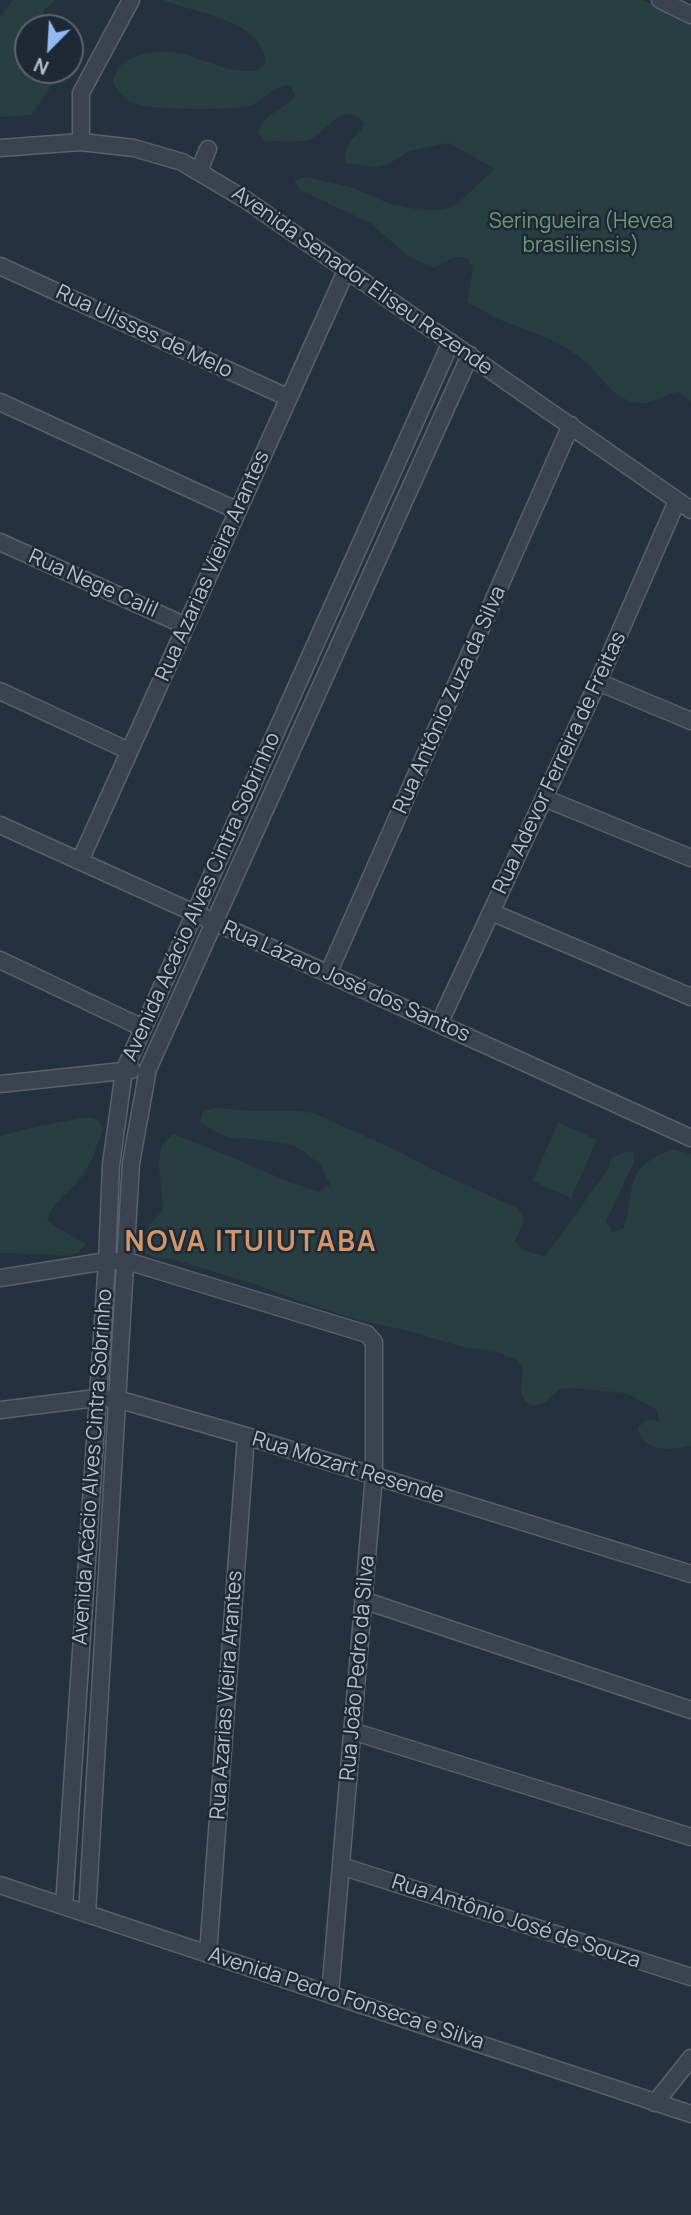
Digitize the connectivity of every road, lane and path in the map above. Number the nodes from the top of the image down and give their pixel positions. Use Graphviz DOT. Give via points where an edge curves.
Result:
graph roads {
  1 [pos="131,0"];
  2 [pos="660,0"];
  3 [pos="691,16"];
  4 [pos="82,142"];
  5 [pos="0,148"];
  6 [pos="208,149"];
  7 [pos="199,171"];
  8 [pos="0,266"];
  9 [pos="346,271"];
  10 [pos="451,342"];
  11 [pos="470,355"];
  12 [pos="289,398"];
  13 [pos="0,401"];
  14 [pos="571,425"];
  15 [pos="677,501"];
  16 [pos="691,510"];
  17 [pos="238,511"];
  18 [pos="0,542"];
  19 [pos="186,626"];
  20 [pos="598,682"];
  21 [pos="0,691"];
  22 [pos="691,721"];
  23 [pos="130,751"];
  24 [pos="544,798"];
  25 [pos="0,825"];
  26 [pos="691,858"];
  27 [pos="80,861"];
  28 [pos="491,912"];
  29 [pos="194,913"];
  30 [pos="214,922"];
  31 [pos="0,960"];
  32 [pos="328,974"];
  33 [pos="691,997"];
  34 [pos="439,1024"];
  35 [pos="143,1028"];
  36 [pos="148,1069"];
  37 [pos="124,1071"];
  38 [pos="0,1084"];
  39 [pos="691,1138"];
  40 [pos="107,1261"];
  41 [pos="127,1261"];
  42 [pos="0,1278"];
  43 [pos="96,1398"];
  44 [pos="117,1399"];
  45 [pos="0,1410"];
  46 [pos="246,1436"];
  47 [pos="374,1475"];
  48 [pos="691,1559"];
  49 [pos="684,1572"];
  50 [pos="363,1600"];
  51 [pos="691,1710"];
  52 [pos="352,1731"];
  53 [pos="691,1838"];
  54 [pos="341,1866"];
  55 [pos="0,1885"];
  56 [pos="64,1906"];
  57 [pos="87,1914"];
  58 [pos="208,1954"];
  59 [pos="691,1978"];
  60 [pos="330,1994"];
  61 [pos="691,2058"];
  62 [pos="655,2103"];
  63 [pos="691,2115"];
  1 -- 4 [label="street" via="81,93"];
  2 -- 3 [label="street"];
  4 -- 5 [label="street, Avenida Senador Eliseu Rezende"];
  4 -- 7 [label="street, Avenida Senador Eliseu Rezende" via="134,148"];
  6 -- 7 [label="street"];
  7 -- 9 [label="street, Avenida Senador Eliseu Rezende"];
  8 -- 12 [label="street, Rua Ulisses de Melo"];
  9 -- 10 [label="street, Avenida Senador Eliseu Rezende"];
  9 -- 12 [label="street, Rua Azarias Vieira Arantes"];
  10 -- 11 [label="street, Avenida Senador Eliseu Rezende"];
  10 -- 29 [label="street, Avenida Acácio Alves Cintra Sobrinho"];
  11 -- 14 [label="street, Avenida Senador Eliseu Rezende"];
  11 -- 30 [label="street, Avenida Acácio Alves Cintra Sobrinho"];
  12 -- 17 [label="street, Rua Azarias Vieira Arantes"];
  13 -- 17 [label="street"];
  14 -- 15 [label="street, Avenida Senador Eliseu Rezende"];
  14 -- 32 [label="street, Rua Antônio Zuza da Silva"];
  15 -- 16 [label="street, Avenida Senador Eliseu Rezende"];
  15 -- 20 [label="street, Rua Adevor Ferreira de Freitas"];
  17 -- 19 [label="street, Rua Azarias Vieira Arantes"];
  18 -- 19 [label="street, Rua Nege Calil"];
  19 -- 23 [label="street, Rua Azarias Vieira Arantes"];
  20 -- 22 [label="street"];
  20 -- 24 [label="street, Rua Adevor Ferreira de Freitas"];
  21 -- 23 [label="street"];
  23 -- 27 [label="street, Rua Azarias Vieira Arantes"];
  24 -- 26 [label="street"];
  24 -- 28 [label="street, Rua Adevor Ferreira de Freitas"];
  25 -- 27 [label="street, Rua Lázaro José dos Santos"];
  27 -- 29 [label="street, Rua Lázaro José dos Santos"];
  28 -- 33 [label="street"];
  28 -- 34 [label="street, Rua Adevor Ferreira de Freitas"];
  29 -- 30 [label="street, Rua Lázaro José dos Santos"];
  29 -- 35 [label="street, Avenida Acácio Alves Cintra Sobrinho"];
  30 -- 32 [label="street, Rua Lázaro José dos Santos"];
  30 -- 36 [label="street, Avenida Acácio Alves Cintra Sobrinho"];
  31 -- 35 [label="street"];
  32 -- 34 [label="street, Rua Lázaro José dos Santos"];
  34 -- 39 [label="street, Rua Lázaro José dos Santos"];
  35 -- 37 [label="street, Avenida Acácio Alves Cintra Sobrinho"];
  36 -- 37 [label="street"];
  36 -- 41 [label="street, Avenida Acácio Alves Cintra Sobrinho" via="131,1163"];
  37 -- 38 [label="street"];
  37 -- 40 [label="street, Avenida Acácio Alves Cintra Sobrinho" via="111,1165"];
  40 -- 41 [label="street"];
  40 -- 42 [label="street"];
  40 -- 43 [label="street, Avenida Acácio Alves Cintra Sobrinho"];
  41 -- 44 [label="street, Avenida Acácio Alves Cintra Sobrinho"];
  41 -- 47 [label="street, Rua João Pedro da Silva" via="367,1335 374,1342"];
  43 -- 44 [label="street, Rua Mozart Resende"];
  43 -- 45 [label="street, Rua Mozart Resende"];
  43 -- 56 [label="street, Avenida Acácio Alves Cintra Sobrinho"];
  44 -- 46 [label="street, Rua Mozart Resende"];
  44 -- 57 [label="street, Avenida Acácio Alves Cintra Sobrinho"];
  46 -- 47 [label="street, Rua Mozart Resende"];
  46 -- 58 [label="street, Rua Azarias Vieira Arantes"];
  47 -- 49 [label="street, Rua Mozart Resende"];
  47 -- 50 [label="street, Rua João Pedro da Silva"];
  48 -- 49 [label="street"];
  50 -- 51 [label="street"];
  50 -- 52 [label="street, Rua João Pedro da Silva"];
  52 -- 53 [label="street"];
  52 -- 54 [label="street, Rua João Pedro da Silva"];
  54 -- 59 [label="street, Rua Antônio José de Souza"];
  54 -- 60 [label="street, Rua João Pedro da Silva"];
  55 -- 56 [label="street, Avenida Pedro Fonseca e Silva"];
  56 -- 57 [label="street, Avenida Pedro Fonseca e Silva"];
  57 -- 58 [label="street, Avenida Pedro Fonseca e Silva"];
  58 -- 60 [label="street, Avenida Pedro Fonseca e Silva"];
  60 -- 62 [label="street, Avenida Pedro Fonseca e Silva"];
  61 -- 62 [label="street"];
  62 -- 63 [label="street, Avenida Pedro Fonseca e Silva"];
}
